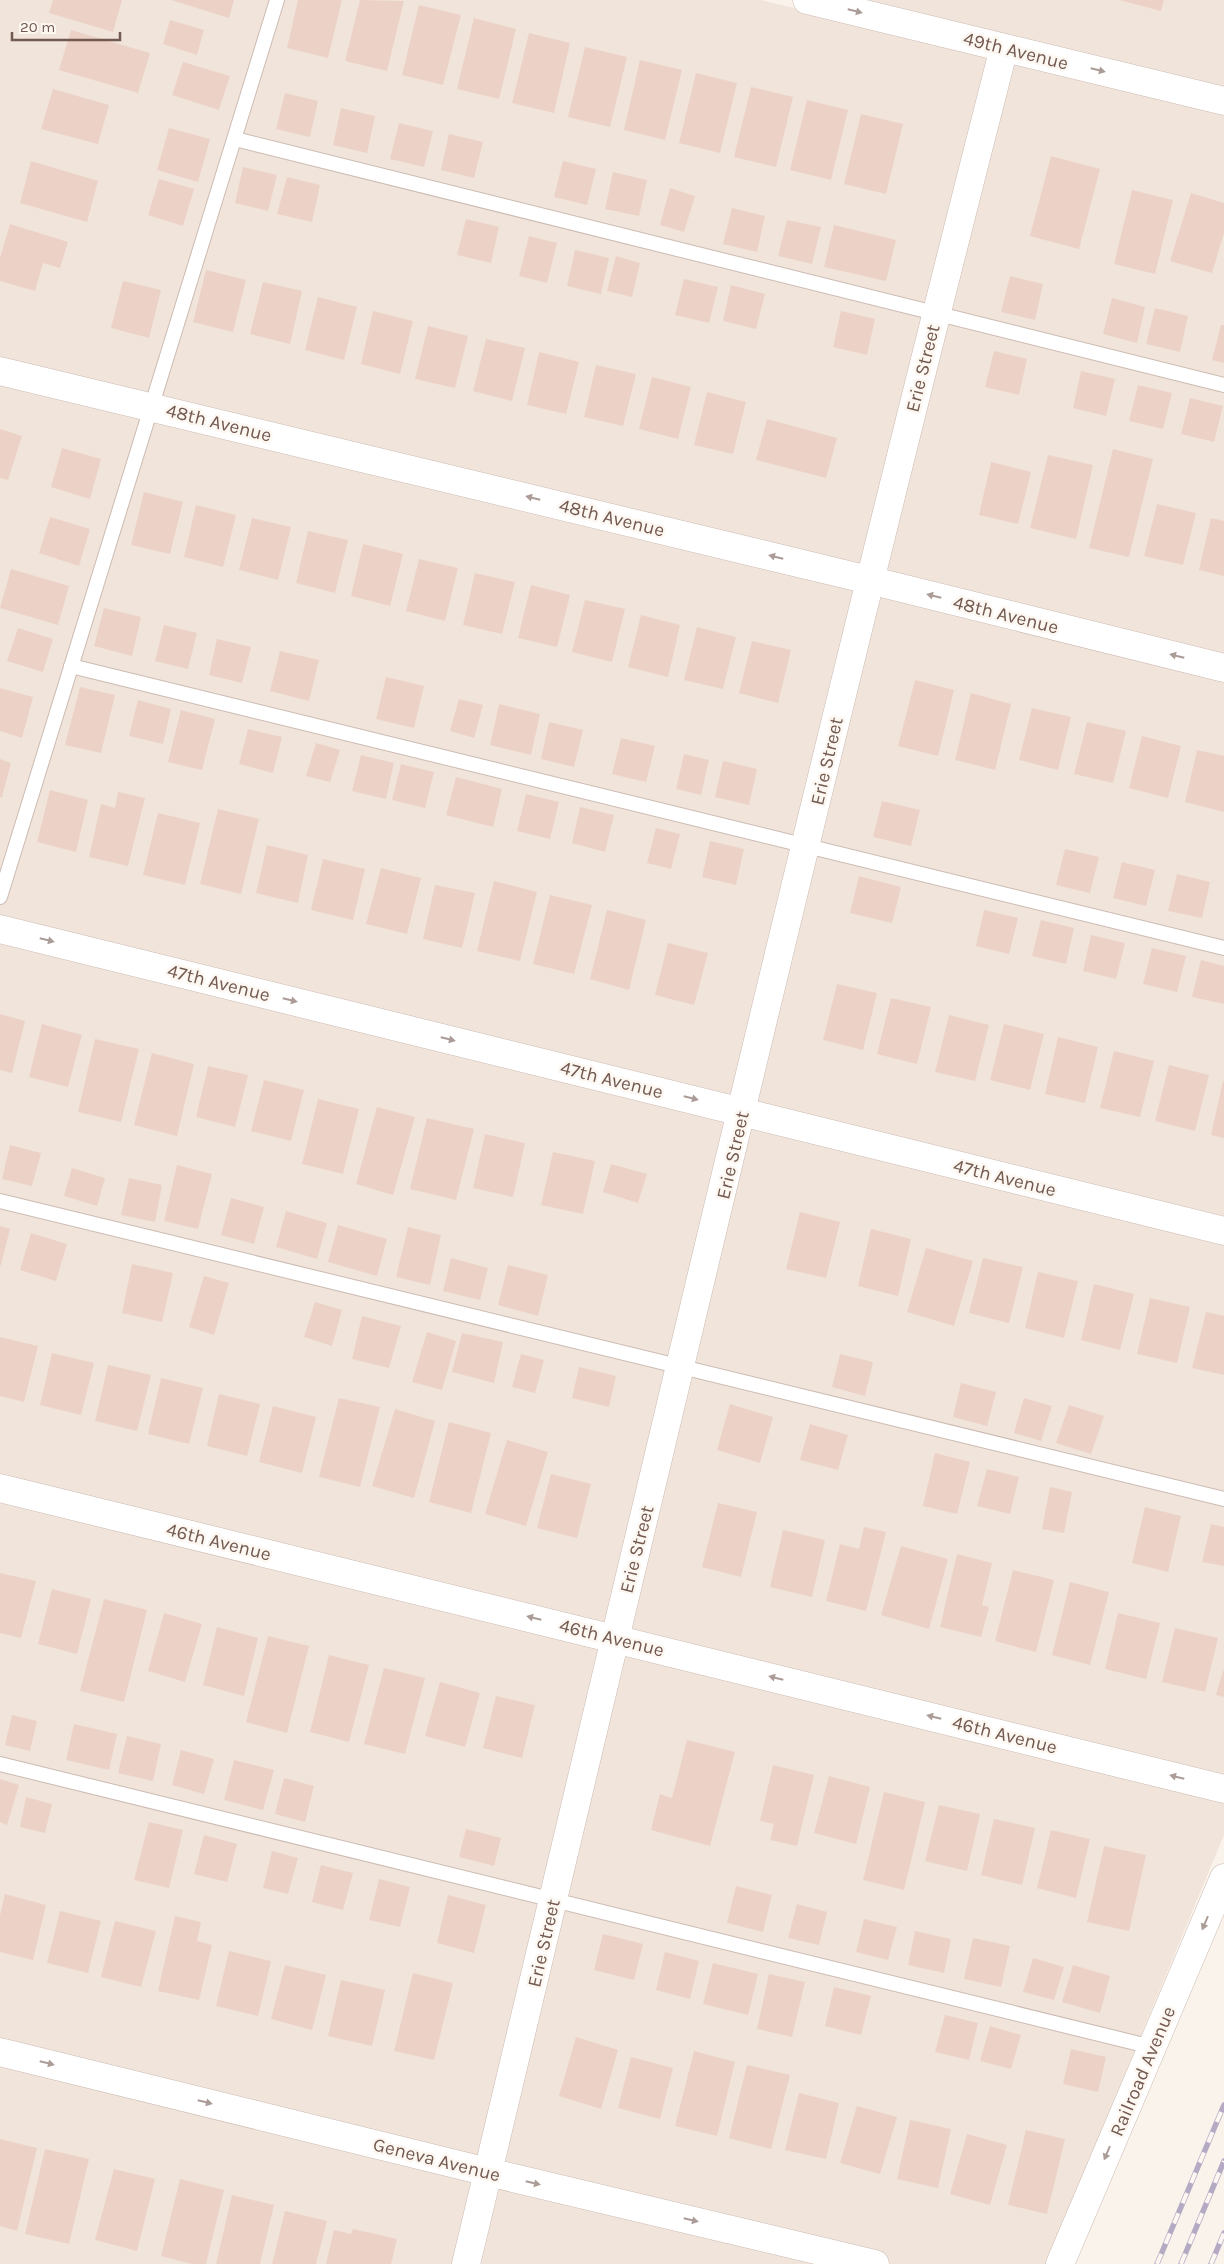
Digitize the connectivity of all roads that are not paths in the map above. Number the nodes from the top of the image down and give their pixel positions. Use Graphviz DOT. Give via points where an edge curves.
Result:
graph roads {
  1 [pos="278,0"];
  2 [pos="807,0"];
  3 [pos="1004,48"];
  4 [pos="1224,101"];
  5 [pos="235,139"];
  6 [pos="936,314"];
  7 [pos="0,370"];
  8 [pos="1224,385"];
  9 [pos="152,406"];
  10 [pos="869,580"];
  11 [pos="71,666"];
  12 [pos="1224,668"];
  13 [pos="806,846"];
  14 [pos="0,897"];
  15 [pos="0,929"];
  16 [pos="1224,948"];
  17 [pos="742,1111"];
  18 [pos="0,1201"];
  19 [pos="1224,1231"];
  20 [pos="681,1367"];
  21 [pos="0,1488"];
  22 [pos="1224,1500"];
  23 [pos="614,1638"];
  24 [pos="0,1764"];
  25 [pos="1224,1789"];
  26 [pos="1224,1878"];
  27 [pos="553,1901"];
  28 [pos="1152,2048"];
  29 [pos="0,2052"];
  30 [pos="488,2172"];
  31 [pos="466,2264"];
  32 [pos="875,2264"];
  33 [pos="1060,2264"];
  1 -- 5 [label="lane"];
  2 -- 3 [label="street, 49th Avenue, one-way"];
  3 -- 4 [label="street, 49th Avenue, one-way"];
  3 -- 6 [label="street, Erie Street"];
  5 -- 6 [label="lane"];
  5 -- 9 [label="lane"];
  6 -- 8 [label="lane"];
  6 -- 10 [label="street, Erie Street"];
  7 -- 9 [label="street, 48th Avenue"];
  10 -- 9 [label="street, 48th Avenue, one-way"];
  9 -- 11 [label="lane"];
  12 -- 10 [label="street, 48th Avenue, one-way"];
  10 -- 13 [label="street, Erie Street"];
  11 -- 13 [label="lane"];
  11 -- 14 [label="lane"];
  13 -- 16 [label="lane"];
  13 -- 17 [label="street, Erie Street"];
  15 -- 17 [label="street, 47th Avenue, one-way"];
  17 -- 19 [label="street, 47th Avenue"];
  17 -- 20 [label="street, Erie Street"];
  18 -- 20 [label="lane"];
  20 -- 22 [label="lane"];
  20 -- 23 [label="street, Erie Street"];
  23 -- 21 [label="street, 46th Avenue, one-way"];
  25 -- 23 [label="street, 46th Avenue, one-way"];
  23 -- 27 [label="street, Erie Street"];
  24 -- 27 [label="lane"];
  26 -- 28 [label="street, Railroad Avenue, one-way"];
  27 -- 28 [label="lane"];
  27 -- 30 [label="street, Erie Street"];
  28 -- 33 [label="street, Railroad Avenue, one-way"];
  29 -- 30 [label="street, Geneva Avenue, one-way"];
  30 -- 31 [label="street, Erie Street"];
  30 -- 32 [label="street, Geneva Avenue, one-way"];
}
